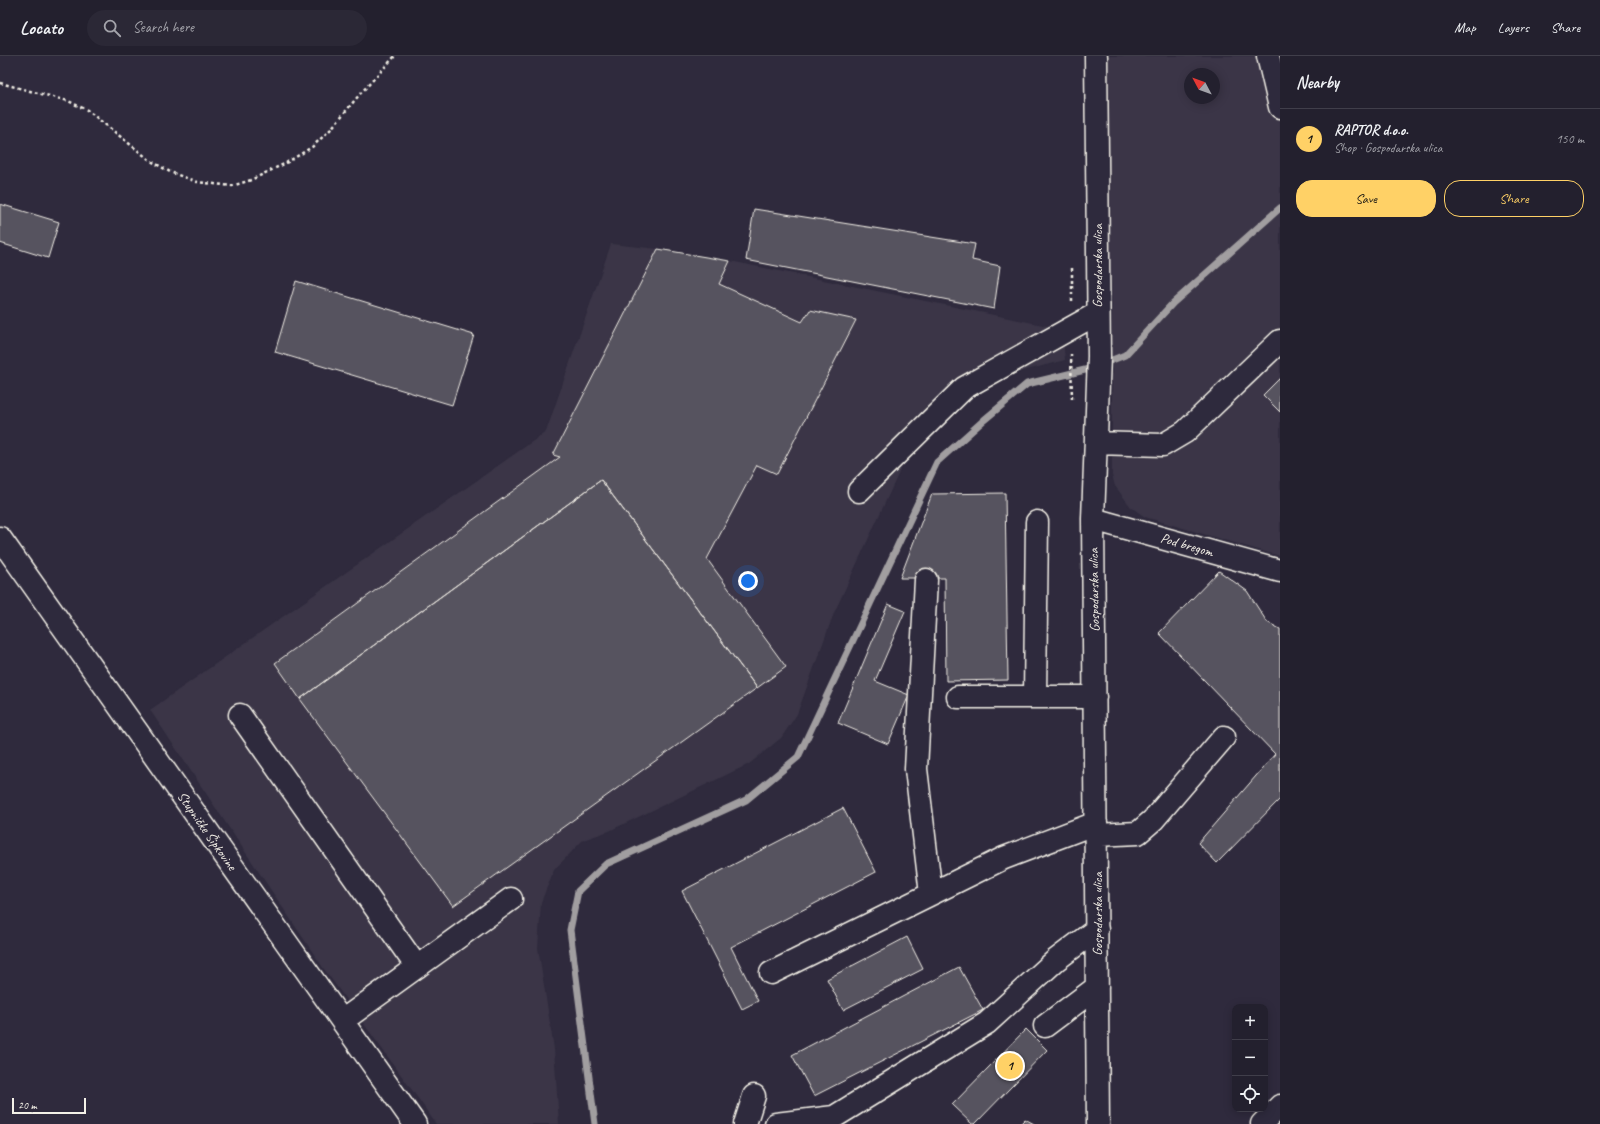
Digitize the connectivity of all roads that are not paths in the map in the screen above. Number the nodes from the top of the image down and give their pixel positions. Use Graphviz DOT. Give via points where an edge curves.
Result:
graph roads {
  1 [pos="1096,56"];
  2 [pos="1268,56"];
  3 [pos="1280,107"];
  4 [pos="1098,313"];
  5 [pos="1280,341"];
  6 [pos="1096,443"];
  7 [pos="859,491"];
  8 [pos="1093,519"];
  9 [pos="1037,522"];
  10 [pos="0,538"];
  11 [pos="1280,571"];
  12 [pos="926,580"];
  13 [pos="958,697"];
  14 [pos="1035,697"];
  15 [pos="1095,697"];
  16 [pos="240,715"];
  17 [pos="1224,737"];
  18 [pos="1096,829"];
  19 [pos="931,894"];
  20 [pos="511,899"];
  21 [pos="1097,929"];
  22 [pos="417,967"];
  23 [pos="771,973"];
  24 [pos="1097,987"];
  25 [pos="342,1021"];
  26 [pos="1045,1026"];
  27 [pos="754,1096"];
  28 [pos="1280,1106"];
  29 [pos="415,1124"];
  30 [pos="745,1124"];
  31 [pos="776,1124"];
  32 [pos="1098,1124"];
  33 [pos="1262,1124"];
  1 -- 4 [label="street, Gospodarska ulica"];
  2 -- 3 [label="street"];
  4 -- 6 [label="street, Gospodarska ulica"];
  4 -- 7 [label="street" via="964,388"];
  5 -- 6 [label="street" via="1185,432 1162,445"];
  6 -- 8 [label="street, Gospodarska ulica"];
  8 -- 11 [label="street, Pod bregom"];
  8 -- 15 [label="street, Gospodarska ulica"];
  9 -- 14 [label="street"];
  10 -- 25 [label="street, Stupničke Šipkovine"];
  12 -- 19 [label="street" via="916,769"];
  13 -- 14 [label="street"];
  14 -- 15 [label="street"];
  15 -- 18 [label="street, Gospodarska ulica"];
  16 -- 22 [label="street"];
  17 -- 18 [label="street" via="1153,820 1138,833"];
  18 -- 19 [label="street" via="1004,858"];
  18 -- 21 [label="street, Gospodarska ulica"];
  19 -- 23 [label="street"];
  20 -- 22 [label="street"];
  21 -- 24 [label="street, Gospodarska ulica"];
  21 -- 31 [label="street" via="1056,960 987,1023 841,1113 834,1117"];
  22 -- 25 [label="street"];
  24 -- 26 [label="street"];
  24 -- 32 [label="street, Gospodarska ulica"];
  25 -- 29 [label="street, Stupničke Šipkovine"];
  27 -- 30 [label="street"];
  28 -- 33 [label="street"];
}
